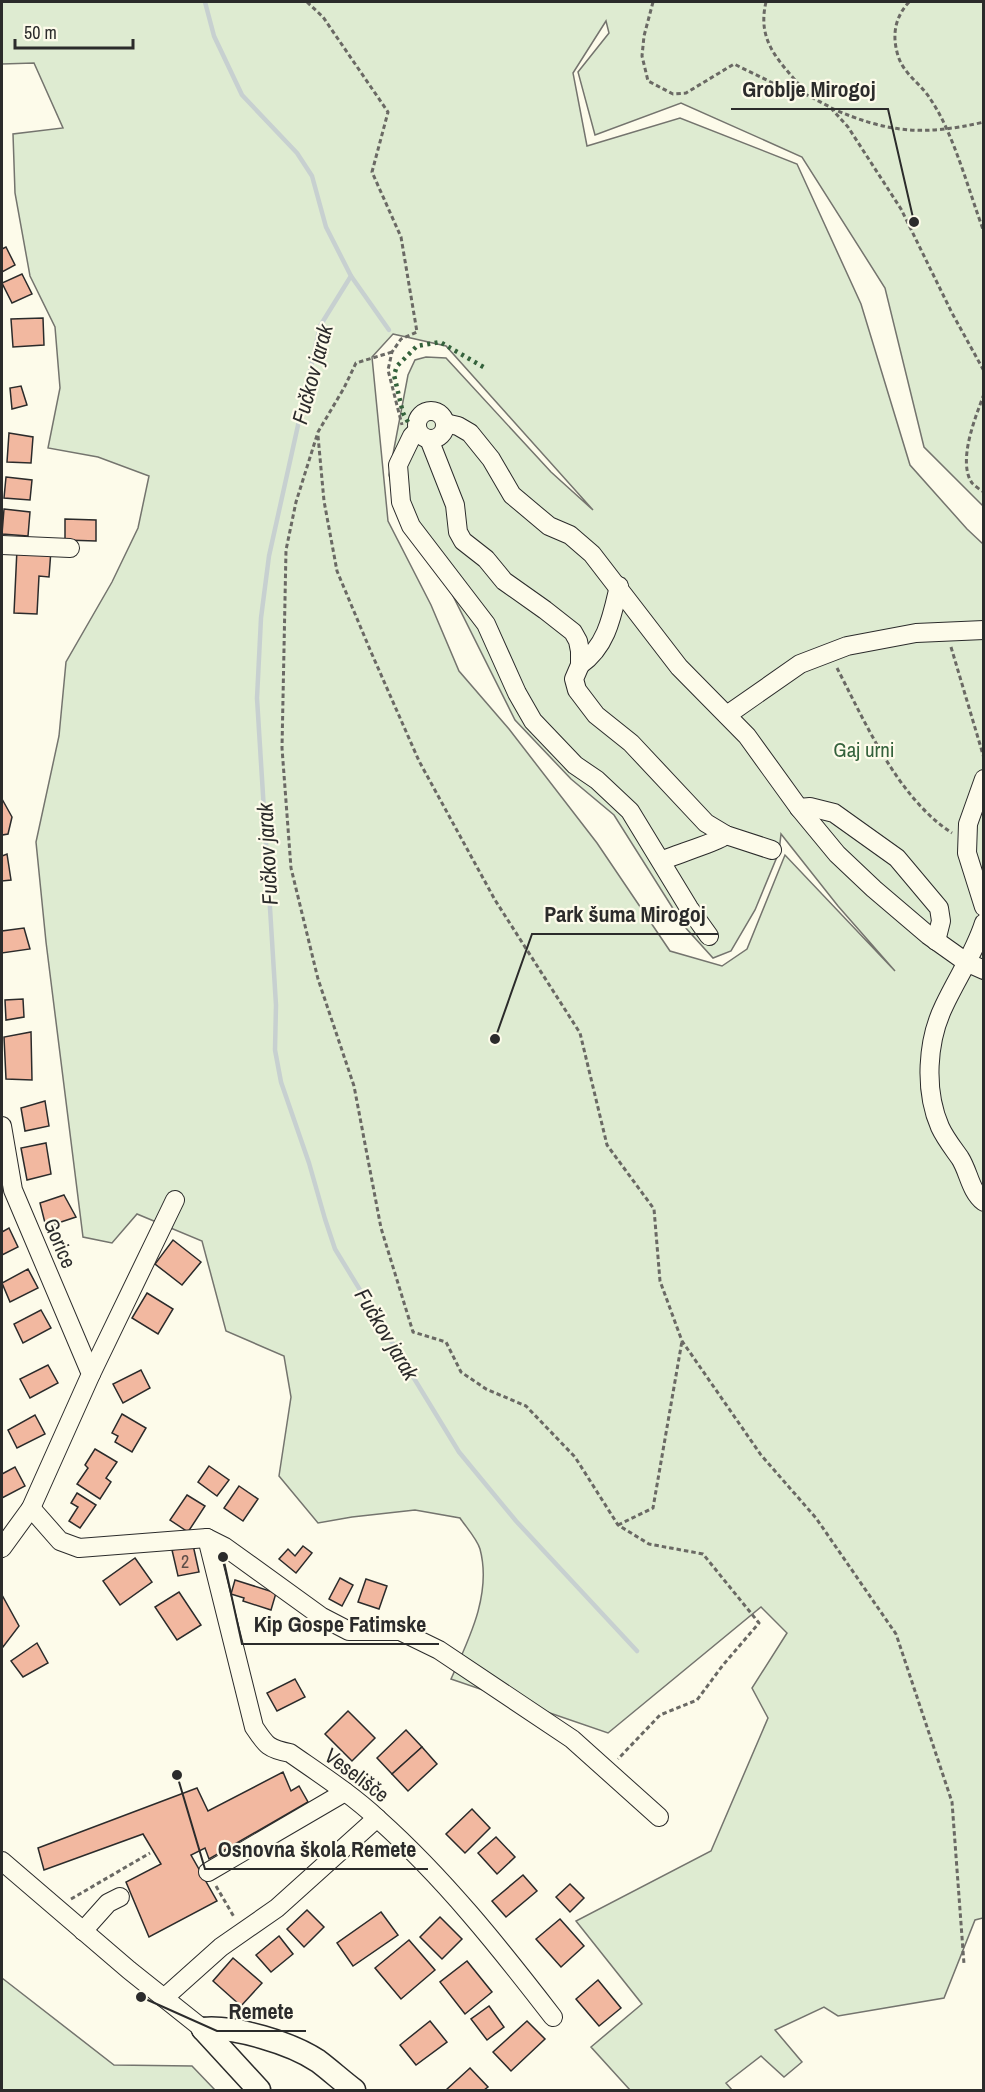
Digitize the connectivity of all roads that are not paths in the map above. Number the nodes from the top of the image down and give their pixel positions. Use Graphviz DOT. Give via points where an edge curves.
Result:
graph roads {
  1 [pos="445,423"];
  2 [pos="420,435"];
  3 [pos="2,545"];
  4 [pos="70,548"];
  5 [pos="619,586"];
  6 [pos="984,630"];
  7 [pos="580,665"];
  8 [pos="727,715"];
  9 [pos="984,779"];
  10 [pos="799,808"];
  11 [pos="726,835"];
  12 [pos="772,850"];
  13 [pos="661,861"];
  14 [pos="984,907"];
  15 [pos="984,922"];
  16 [pos="709,936"];
  17 [pos="936,941"];
  18 [pos="966,962"];
  19 [pos="984,970"];
  20 [pos="2,1126"];
  21 [pos="175,1200"];
  22 [pos="984,1202"];
  23 [pos="91,1374"];
  24 [pos="30,1508"];
  25 [pos="207,1538"];
  26 [pos="2,1548"];
  27 [pos="345,1792"];
  28 [pos="659,1817"];
  29 [pos="377,1818"];
  30 [pos="2,1861"];
  31 [pos="208,1872"];
  32 [pos="120,1897"];
  33 [pos="83,1931"];
  34 [pos="164,1998"];
  35 [pos="553,2017"];
  36 [pos="203,2029"];
  37 [pos="259,2091"];
  38 [pos="354,2091"];
  1 -- 2 [label="street" via="442,434 436,438"];
  1 -- 2 [label="street" via="440,414 426,412 416,423"];
  1 -- 5 [label="street" via="470,433 512,495 549,526 570,535"];
  2 -- 7 [label="street" via="455,506 463,541 486,559 504,581 573,632 578,641"];
  2 -- 13 [label="street" via="398,465 401,502 411,526 486,624 532,721 575,765 630,811"];
  3 -- 4 [label="street"];
  5 -- 7 [label="street" via="609,628 601,644"];
  5 -- 8 [label="street" via="679,668"];
  6 -- 8 [label="street" via="905,635 847,646 800,664"];
  7 -- 11 [label="street" via="574,679 577,690 596,715 632,743 706,823"];
  8 -- 10 [label="street"];
  9 -- 14 [label="street" via="968,824 967,854"];
  10 -- 17 [label="street" via="837,854"];
  10 -- 17 [label="street" via="834,813 897,858 939,908 941,921"];
  11 -- 12 [label="street"];
  11 -- 13 [label="street" via="722,840"];
  13 -- 16 [label="street"];
  15 -- 18 [label="street"];
  17 -- 18 [label="street"];
  18 -- 19 [label="street"];
  18 -- 22 [label="street" via="934,1028 929,1069 939,1126"];
  20 -- 23 [label="street, Gorice" via="13,1190"];
  21 -- 23 [label="street"];
  23 -- 24 [label="street"];
  24 -- 25 [label="street" via="60,1541 79,1548"];
  24 -- 26 [label="street"];
  25 -- 27 [label="street, Veselišče" via="254,1727 266,1745 290,1753"];
  25 -- 28 [label="street" via="322,1617 350,1631 400,1631 439,1650 572,1739"];
  27 -- 29 [label="street, Veselišče"];
  27 -- 31 [label="street"];
  29 -- 34 [label="street" via="277,1908 242,1931"];
  29 -- 35 [label="street, Veselišče" via="442,1880"];
  30 -- 33 [label="street"];
  32 -- 33 [label="street" via="108,1903"];
  33 -- 34 [label="street"];
  34 -- 36 [label="street"];
  36 -- 37 [label="main road"];
  36 -- 38 [label="main road" via="220,2027 290,2046 317,2061"];
}
